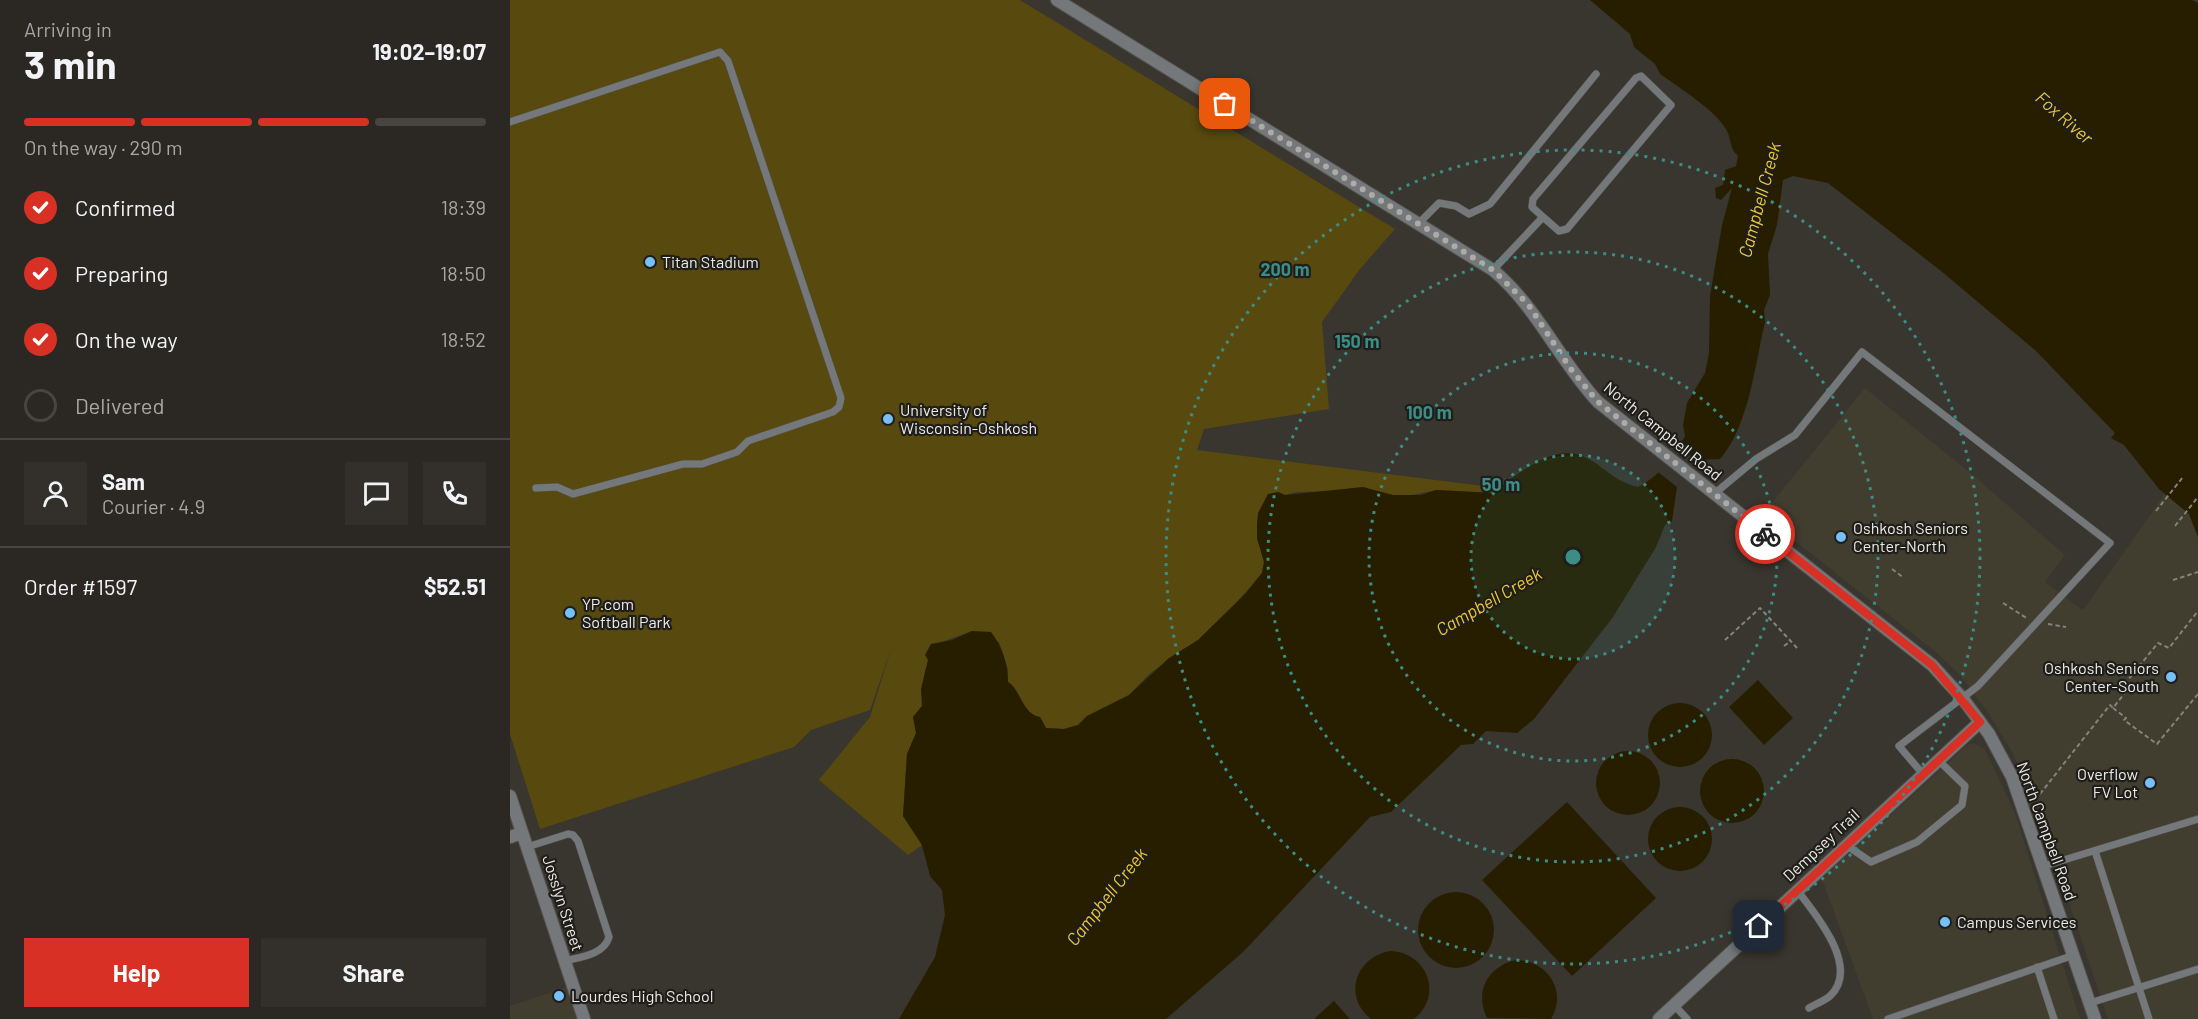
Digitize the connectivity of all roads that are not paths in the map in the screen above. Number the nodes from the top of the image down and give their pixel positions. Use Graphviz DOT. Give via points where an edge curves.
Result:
graph roads {
  1 [pos="1057,0"];
  2 [pos="1596,74"];
  3 [pos="510,122"];
  4 [pos="1543,218"];
  5 [pos="1419,223"];
  6 [pos="1493,270"];
  7 [pos="536,488"];
  8 [pos="1714,494"];
  9 [pos="1963,699"];
  10 [pos="1980,722"];
  11 [pos="1938,759"];
  12 [pos="1922,773"];
  13 [pos="510,796"];
  14 [pos="2198,819"];
  15 [pos="522,833"];
  16 [pos="510,837"];
  17 [pos="1846,845"];
  18 [pos="527,846"];
  19 [pos="2095,851"];
  20 [pos="2044,866"];
  21 [pos="1797,890"];
  22 [pos="2074,955"];
  23 [pos="564,961"];
  24 [pos="2037,967"];
  25 [pos="2198,969"];
  26 [pos="2139,988"];
  27 [pos="2090,1003"];
  28 [pos="1674,1005"];
  29 [pos="1809,1008"];
  30 [pos="584,1019"];
  31 [pos="1659,1019"];
  32 [pos="1687,1019"];
  33 [pos="1888,1019"];
  34 [pos="2054,1019"];
  35 [pos="2095,1019"];
  36 [pos="2149,1019"];
  1 -- 5 [label="street, North Campbell Road"];
  2 -- 5 [label="lane" via="1490,204 1469,214 1456,206 1439,203"];
  3 -- 7 [label="lane" via="720,52 728,61 841,398 833,412 748,441 737,452 702,464 683,464 573,494 557,487"];
  4 -- 4 [label="lane" via="1532,207 1533,199 1641,76 1671,105 1567,228 1559,231"];
  4 -- 6 [label="lane"];
  5 -- 6 [label="street, North Campbell Road"];
  6 -- 8 [label="street, North Campbell Road" via="1528,304 1583,386"];
  8 -- 9 [label="street, North Campbell Road" via="1915,651"];
  8 -- 9 [label="lane" via="1756,459 1795,435 1862,352 2110,543"];
  9 -- 10 [label="street, North Campbell Road"];
  9 -- 12 [label="lane" via="1899,746"];
  10 -- 11 [label="street, Dempsey Trail"];
  10 -- 20 [label="street, North Campbell Road" via="2012,777"];
  11 -- 12 [label="street, Dempsey Trail"];
  11 -- 17 [label="lane" via="1965,786 1962,805 1917,842 1871,862"];
  12 -- 17 [label="street, Dempsey Trail"];
  13 -- 15 [label="street, Josslyn Street"];
  14 -- 19 [label="lane"];
  15 -- 16 [label="street"];
  15 -- 18 [label="street, Josslyn Street"];
  17 -- 21 [label="street, Dempsey Trail"];
  18 -- 23 [label="street, Josslyn Street"];
  18 -- 23 [label="lane" via="568,834 578,841 609,940 593,953"];
  19 -- 20 [label="lane"];
  19 -- 26 [label="lane"];
  20 -- 22 [label="street, North Campbell Road"];
  21 -- 28 [label="street, Dempsey Trail"];
  21 -- 29 [label="lane" via="1825,928 1840,960 1839,979 1831,995"];
  22 -- 24 [label="lane"];
  22 -- 27 [label="street, North Campbell Road"];
  23 -- 30 [label="street, Josslyn Street"];
  24 -- 33 [label="lane"];
  24 -- 34 [label="lane"];
  25 -- 26 [label="lane"];
  26 -- 27 [label="lane"];
  26 -- 36 [label="lane"];
  27 -- 35 [label="street, North Campbell Road"];
  28 -- 31 [label="street, Dempsey Trail"];
  28 -- 32 [label="lane"];
}
